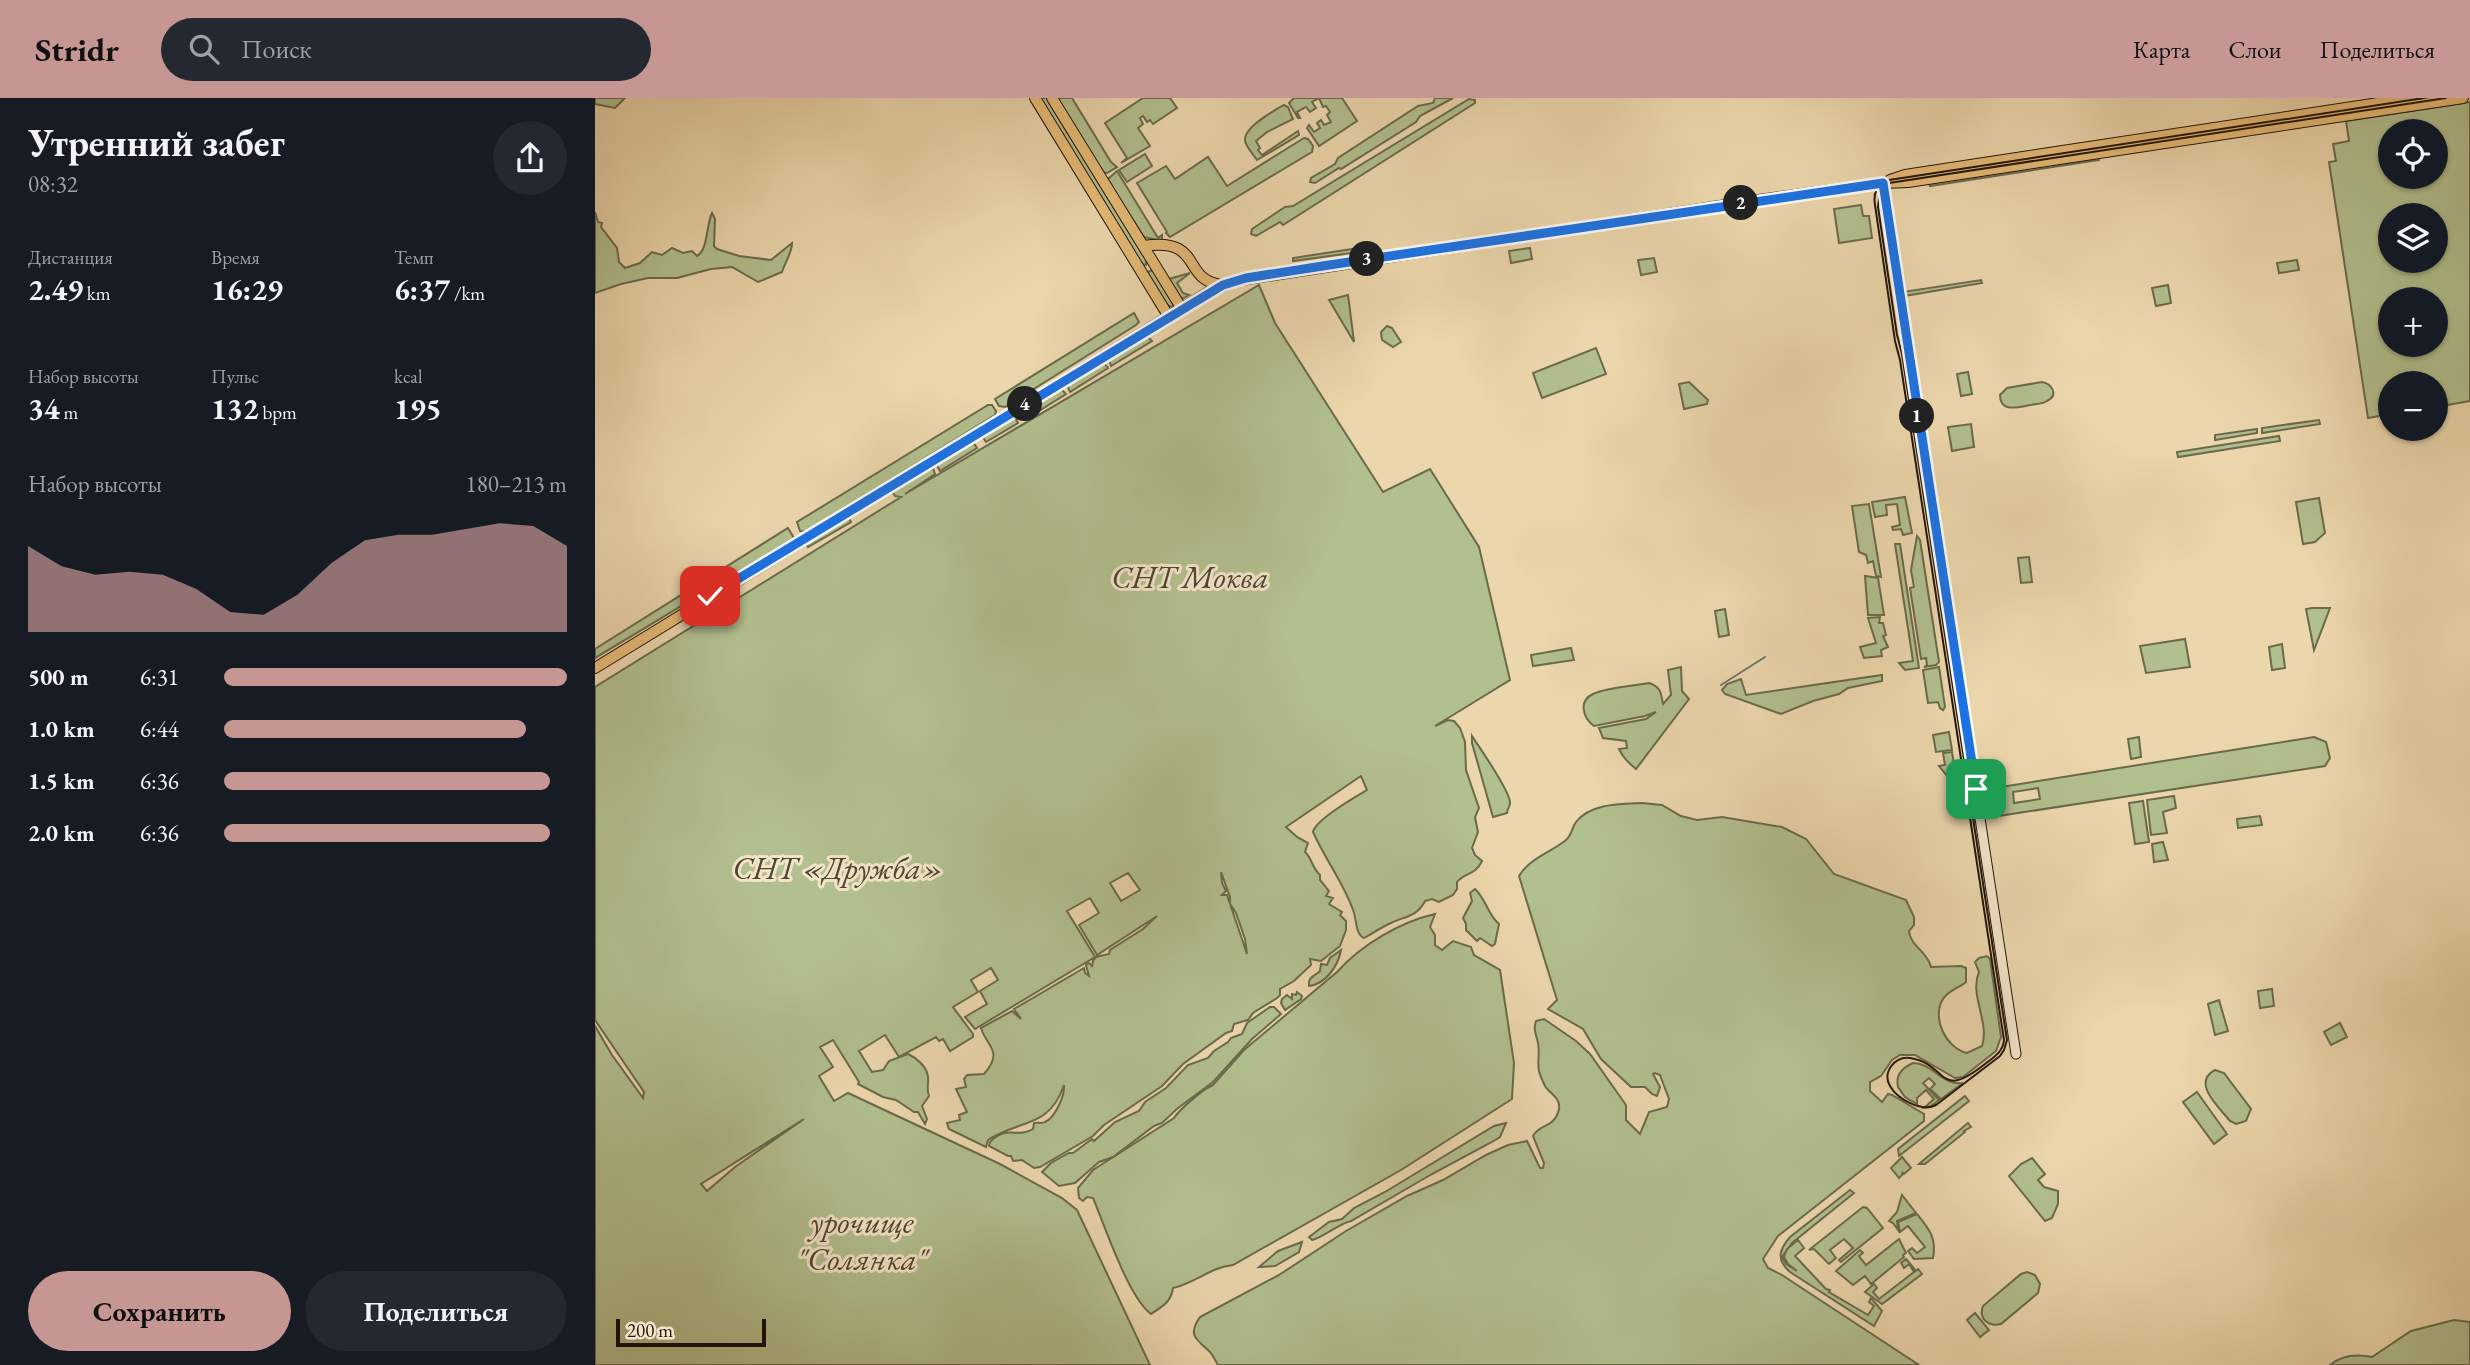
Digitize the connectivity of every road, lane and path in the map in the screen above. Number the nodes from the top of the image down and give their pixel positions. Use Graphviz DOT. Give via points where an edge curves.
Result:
graph roads {
  1 [pos="1035,98"];
  2 [pos="1052,98"];
  3 [pos="2411,98"];
  4 [pos="2463,98"];
  5 [pos="2321,115"];
  6 [pos="1883,183"];
  7 [pos="1144,246"];
  8 [pos="1150,257"];
  9 [pos="1138,265"];
  10 [pos="1223,285"];
  11 [pos="1182,309"];
  12 [pos="1169,317"];
  13 [pos="595,668"];
  14 [pos="2016,1054"];
  1 -- 9 [label="main road"];
  2 -- 7 [label="main road"];
  3 -- 5 [label="main road"];
  4 -- 5 [label="main road"];
  5 -- 6 [label="main road"];
  6 -- 10 [label="main road" via="1320,266"];
  6 -- 14 [label="main road"];
  7 -- 8 [label="main road"];
  7 -- 10 [label="main road" via="1177,246 1203,279"];
  8 -- 9 [label="main road" via="1147,268"];
  8 -- 11 [label="main road"];
  9 -- 12 [label="main road"];
  10 -- 11 [label="main road"];
  11 -- 12 [label="main road"];
  12 -- 13 [label="main road"];
}
